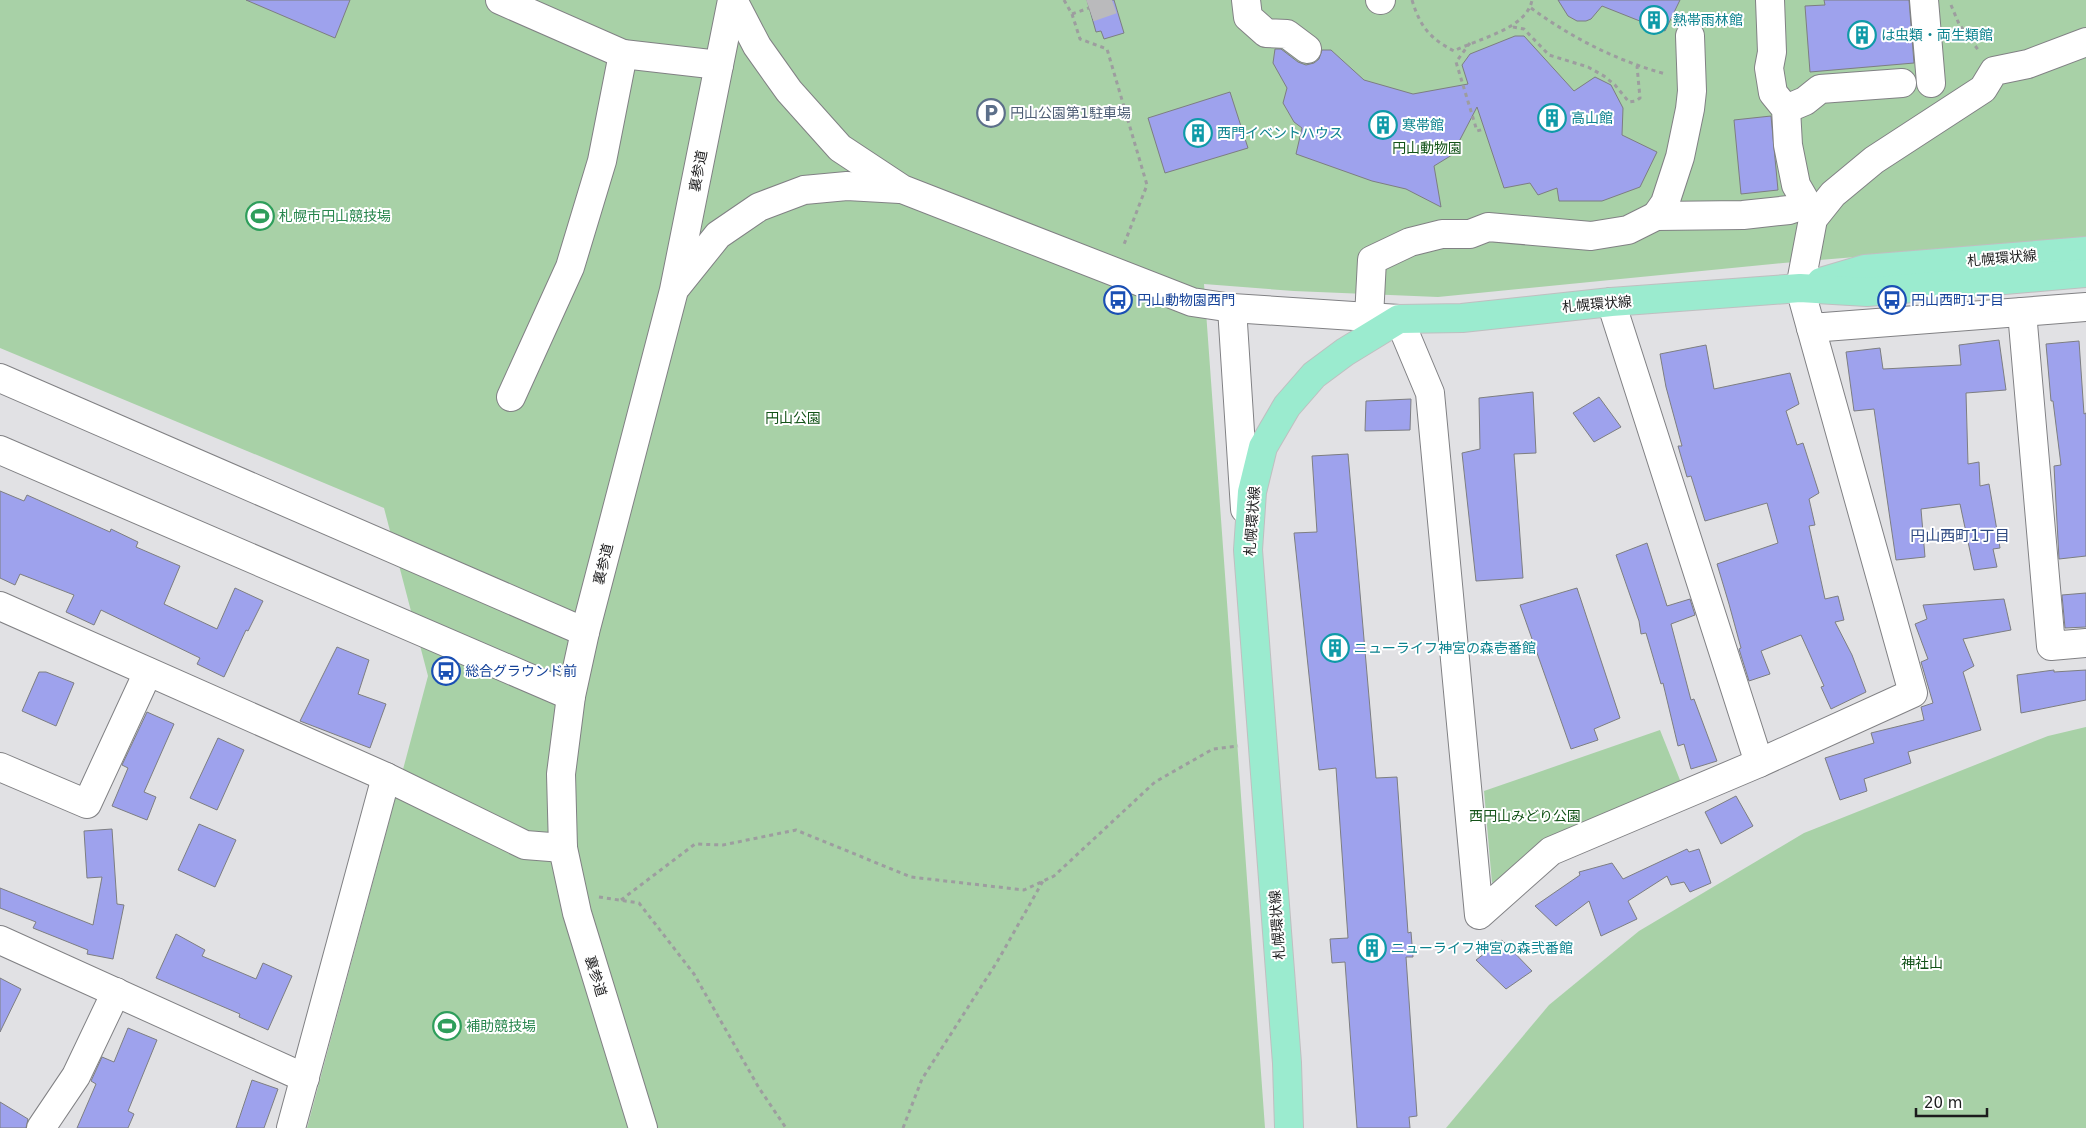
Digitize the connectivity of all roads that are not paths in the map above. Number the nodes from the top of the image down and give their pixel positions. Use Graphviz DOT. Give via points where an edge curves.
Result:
graph roads {
  1 [pos="500,0"];
  2 [pos="732,0"];
  3 [pos="1246,0"];
  4 [pos="1770,0"];
  5 [pos="1924,0"];
  6 [pos="1690,36"];
  7 [pos="2086,42"];
  8 [pos="1307,49"];
  9 [pos="623,54"];
  10 [pos="719,65"];
  11 [pos="1902,83"];
  12 [pos="1931,84"];
  13 [pos="1786,109"];
  14 [pos="902,189"];
  15 [pos="1810,211"];
  16 [pos="1656,216"];
  17 [pos="2086,251"];
  18 [pos="2086,273"];
  19 [pos="1800,288"];
  20 [pos="674,290"];
  21 [pos="1611,302"];
  22 [pos="2086,307"];
  23 [pos="1232,308"];
  24 [pos="2022,312"];
  25 [pos="1369,317"];
  26 [pos="1399,319"];
  27 [pos="1811,328"];
  28 [pos="0,378"];
  29 [pos="511,397"];
  30 [pos="0,450"];
  31 [pos="1248,550"];
  32 [pos="0,606"];
  33 [pos="585,632"];
  34 [pos="2086,643"];
  35 [pos="148,672"];
  36 [pos="571,696"];
  37 [pos="1759,763"];
  38 [pos="0,766"];
  39 [pos="386,777"];
  40 [pos="563,848"];
  41 [pos="0,940"];
  42 [pos="116,992"];
  43 [pos="304,1078"];
  44 [pos="41,1128"];
  45 [pos="291,1128"];
  46 [pos="643,1128"];
  47 [pos="1289,1128"];
  1 -- 9 [label="street"];
  2 -- 10 [label="street, 裏参道"];
  2 -- 14 [label="street" via="757,46 789,91 840,148"];
  3 -- 8 [label="street" via="1248,17 1266,33 1287,34"];
  4 -- 13 [label="street" via="1772,52 1769,68 1773,93"];
  5 -- 12 [label="street"];
  6 -- 16 [label="street" via="1690,109 1680,156 1665,203"];
  7 -- 15 [label="street" via="2028,64 1994,71 1983,89 1874,160"];
  9 -- 10 [label="street"];
  9 -- 29 [label="street" via="602,161 570,267"];
  10 -- 20 [label="street, 裏参道"];
  11 -- 13 [label="street" via="1820,89 1805,102"];
  13 -- 15 [label="street" via="1788,145 1796,184"];
  14 -- 20 [label="street" via="847,186 804,190 759,207 718,235"];
  14 -- 23 [label="street" via="1192,302"];
  15 -- 16 [label="street"];
  15 -- 19 [label="street"];
  16 -- 25 [label="street" via="1628,230 1591,236 1488,227 1470,234 1442,234 1410,242 1372,260"];
  17 -- 19 [label="main road, 札幌環状線" via="1865,269"];
  18 -- 19 [label="main road, 札幌環状線" via="1867,292"];
  19 -- 21 [label="main road, 札幌環状線"];
  19 -- 27 [label="street"];
  20 -- 33 [label="street, 裏参道"];
  21 -- 26 [label="main road, 札幌環状線" via="1462,318"];
  21 -- 37 [label="street"];
  22 -- 24 [label="street"];
  23 -- 25 [label="street"];
  23 -- 31 [label="street"];
  24 -- 27 [label="street"];
  24 -- 34 [label="street" via="2051,646"];
  25 -- 26 [label="street"];
  26 -- 31 [label="main road, 札幌環状線" via="1314,375 1287,406 1263,447 1252,492"];
  26 -- 37 [label="street" via="1430,393 1479,915 1551,851"];
  27 -- 37 [label="street" via="1913,693"];
  28 -- 33 [label="street"];
  30 -- 36 [label="street"];
  31 -- 47 [label="main road, 札幌環状線" via="1287,1063"];
  32 -- 35 [label="street"];
  33 -- 36 [label="street, 裏参道"];
  35 -- 38 [label="street" via="87,804"];
  35 -- 39 [label="street"];
  36 -- 40 [label="street, 裏参道" via="561,774"];
  39 -- 40 [label="street" via="525,845"];
  39 -- 43 [label="street"];
  40 -- 46 [label="street, 裏参道" via="577,913"];
  41 -- 42 [label="street"];
  42 -- 43 [label="street"];
  42 -- 44 [label="street" via="76,1076"];
  43 -- 45 [label="street"];
}
